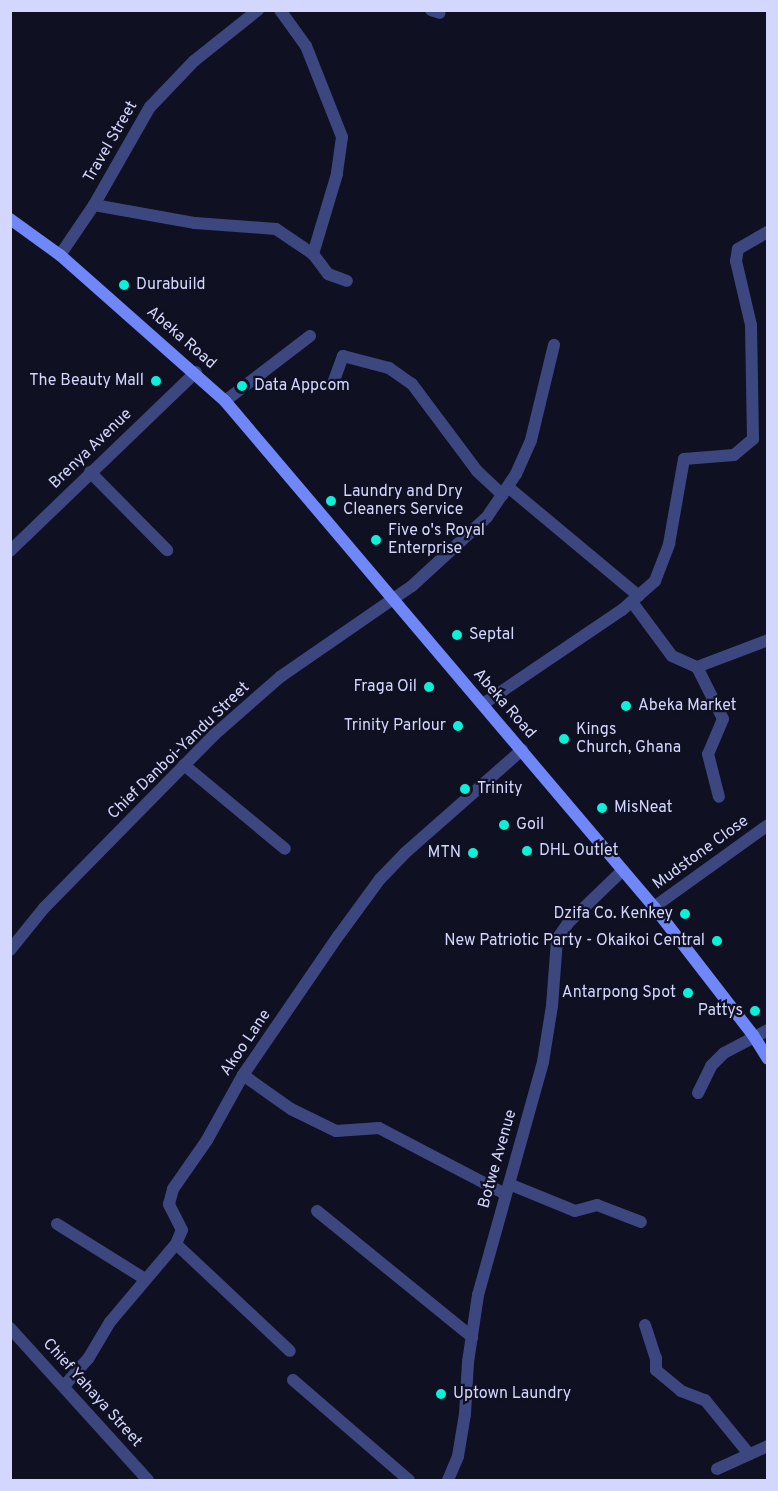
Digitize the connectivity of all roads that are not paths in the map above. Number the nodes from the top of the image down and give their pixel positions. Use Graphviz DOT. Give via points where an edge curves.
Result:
graph roads {
  1 [pos="258,10"];
  2 [pos="280,10"];
  3 [pos="94,205"];
  4 [pos="10,219"];
  5 [pos="768,232"];
  6 [pos="313,254"];
  7 [pos="60,255"];
  8 [pos="347,281"];
  9 [pos="310,336"];
  10 [pos="554,345"];
  11 [pos="196,372"];
  12 [pos="333,386"];
  13 [pos="225,401"];
  14 [pos="90,472"];
  15 [pos="506,491"];
  16 [pos="167,550"];
  17 [pos="10,551"];
  18 [pos="635,599"];
  19 [pos="391,600"];
  20 [pos="768,640"];
  21 [pos="698,667"];
  22 [pos="483,704"];
  23 [pos="522,750"];
  24 [pos="184,765"];
  25 [pos="719,797"];
  26 [pos="768,825"];
  27 [pos="285,849"];
  28 [pos="623,870"];
  29 [pos="654,907"];
  30 [pos="10,950"];
  31 [pos="768,1030"];
  32 [pos="753,1035"];
  33 [pos="768,1059"];
  34 [pos="243,1075"];
  35 [pos="698,1093"];
  36 [pos="507,1189"];
  37 [pos="317,1211"];
  38 [pos="641,1222"];
  39 [pos="57,1224"];
  40 [pos="176,1244"];
  41 [pos="145,1279"];
  42 [pos="645,1325"];
  43 [pos="10,1328"];
  44 [pos="472,1337"];
  45 [pos="290,1351"];
  46 [pos="292,1380"];
  47 [pos="65,1386"];
  48 [pos="768,1446"];
  49 [pos="749,1454"];
  50 [pos="717,1469"];
  51 [pos="148,1480"];
  52 [pos="409,1480"];
  53 [pos="448,1480"];
  1 -- 3 [label="street, Travel Street" via="194,61 150,107"];
  2 -- 6 [label="street" via="306,46 342,136 337,174"];
  3 -- 6 [label="street" via="195,223 276,229"];
  3 -- 7 [label="street, Travel Street"];
  4 -- 7 [label="street, Abeka Road"];
  5 -- 18 [label="street" via="738,249 736,261 750,317 756,412 753,439 734,455 684,459 662,567"];
  6 -- 8 [label="street" via="328,274"];
  7 -- 11 [label="street, Abeka Road"];
  9 -- 13 [label="street"];
  10 -- 15 [label="street, Chief Danboi-Yandu Street" via="531,440"];
  11 -- 13 [label="street, Abeka Road"];
  11 -- 14 [label="street, Brenya Avenue"];
  12 -- 15 [label="street" via="343,356 389,368 412,384 477,471"];
  13 -- 19 [label="street, Abeka Road"];
  14 -- 16 [label="street"];
  14 -- 17 [label="street, Brenya Avenue"];
  15 -- 18 [label="street"];
  15 -- 19 [label="street, Chief Danboi-Yandu Street" via="466,540"];
  18 -- 21 [label="street" via="672,656"];
  18 -- 22 [label="street"];
  19 -- 22 [label="street, Abeka Road"];
  19 -- 24 [label="street, Chief Danboi-Yandu Street" via="280,677"];
  20 -- 21 [label="street"];
  21 -- 25 [label="street" via="723,719 708,754"];
  22 -- 23 [label="street, Abeka Road"];
  23 -- 28 [label="street, Abeka Road"];
  23 -- 34 [label="street, Akoo Lane" via="380,879"];
  24 -- 27 [label="street"];
  24 -- 30 [label="street, Chief Danboi-Yandu Street" via="44,908"];
  26 -- 29 [label="street, Mudstone Close"];
  28 -- 29 [label="street, Abeka Road"];
  28 -- 36 [label="street, Botwe Avenue" via="568,923 557,939 543,1062"];
  29 -- 32 [label="street, Abeka Road"];
  31 -- 32 [label="street"];
  32 -- 33 [label="street, Abeka Road"];
  32 -- 35 [label="street" via="711,1066"];
  34 -- 36 [label="street" via="291,1108 336,1131 379,1128"];
  34 -- 40 [label="street, Akoo Lane" via="170,1196 171,1211 182,1230"];
  36 -- 38 [label="street" via="575,1211 597,1205"];
  36 -- 44 [label="street, Botwe Avenue" via="478,1294"];
  37 -- 44 [label="street"];
  39 -- 41 [label="street"];
  40 -- 41 [label="street"];
  40 -- 45 [label="street"];
  41 -- 47 [label="street"];
  42 -- 49 [label="street" via="656,1370 681,1391 705,1400"];
  43 -- 47 [label="street, Chief Yahaya Street"];
  44 -- 53 [label="street, Botwe Avenue" via="464,1424 458,1456"];
  46 -- 52 [label="street"];
  47 -- 51 [label="street, Chief Yahaya Street"];
  48 -- 49 [label="street"];
  49 -- 50 [label="street"];
}
